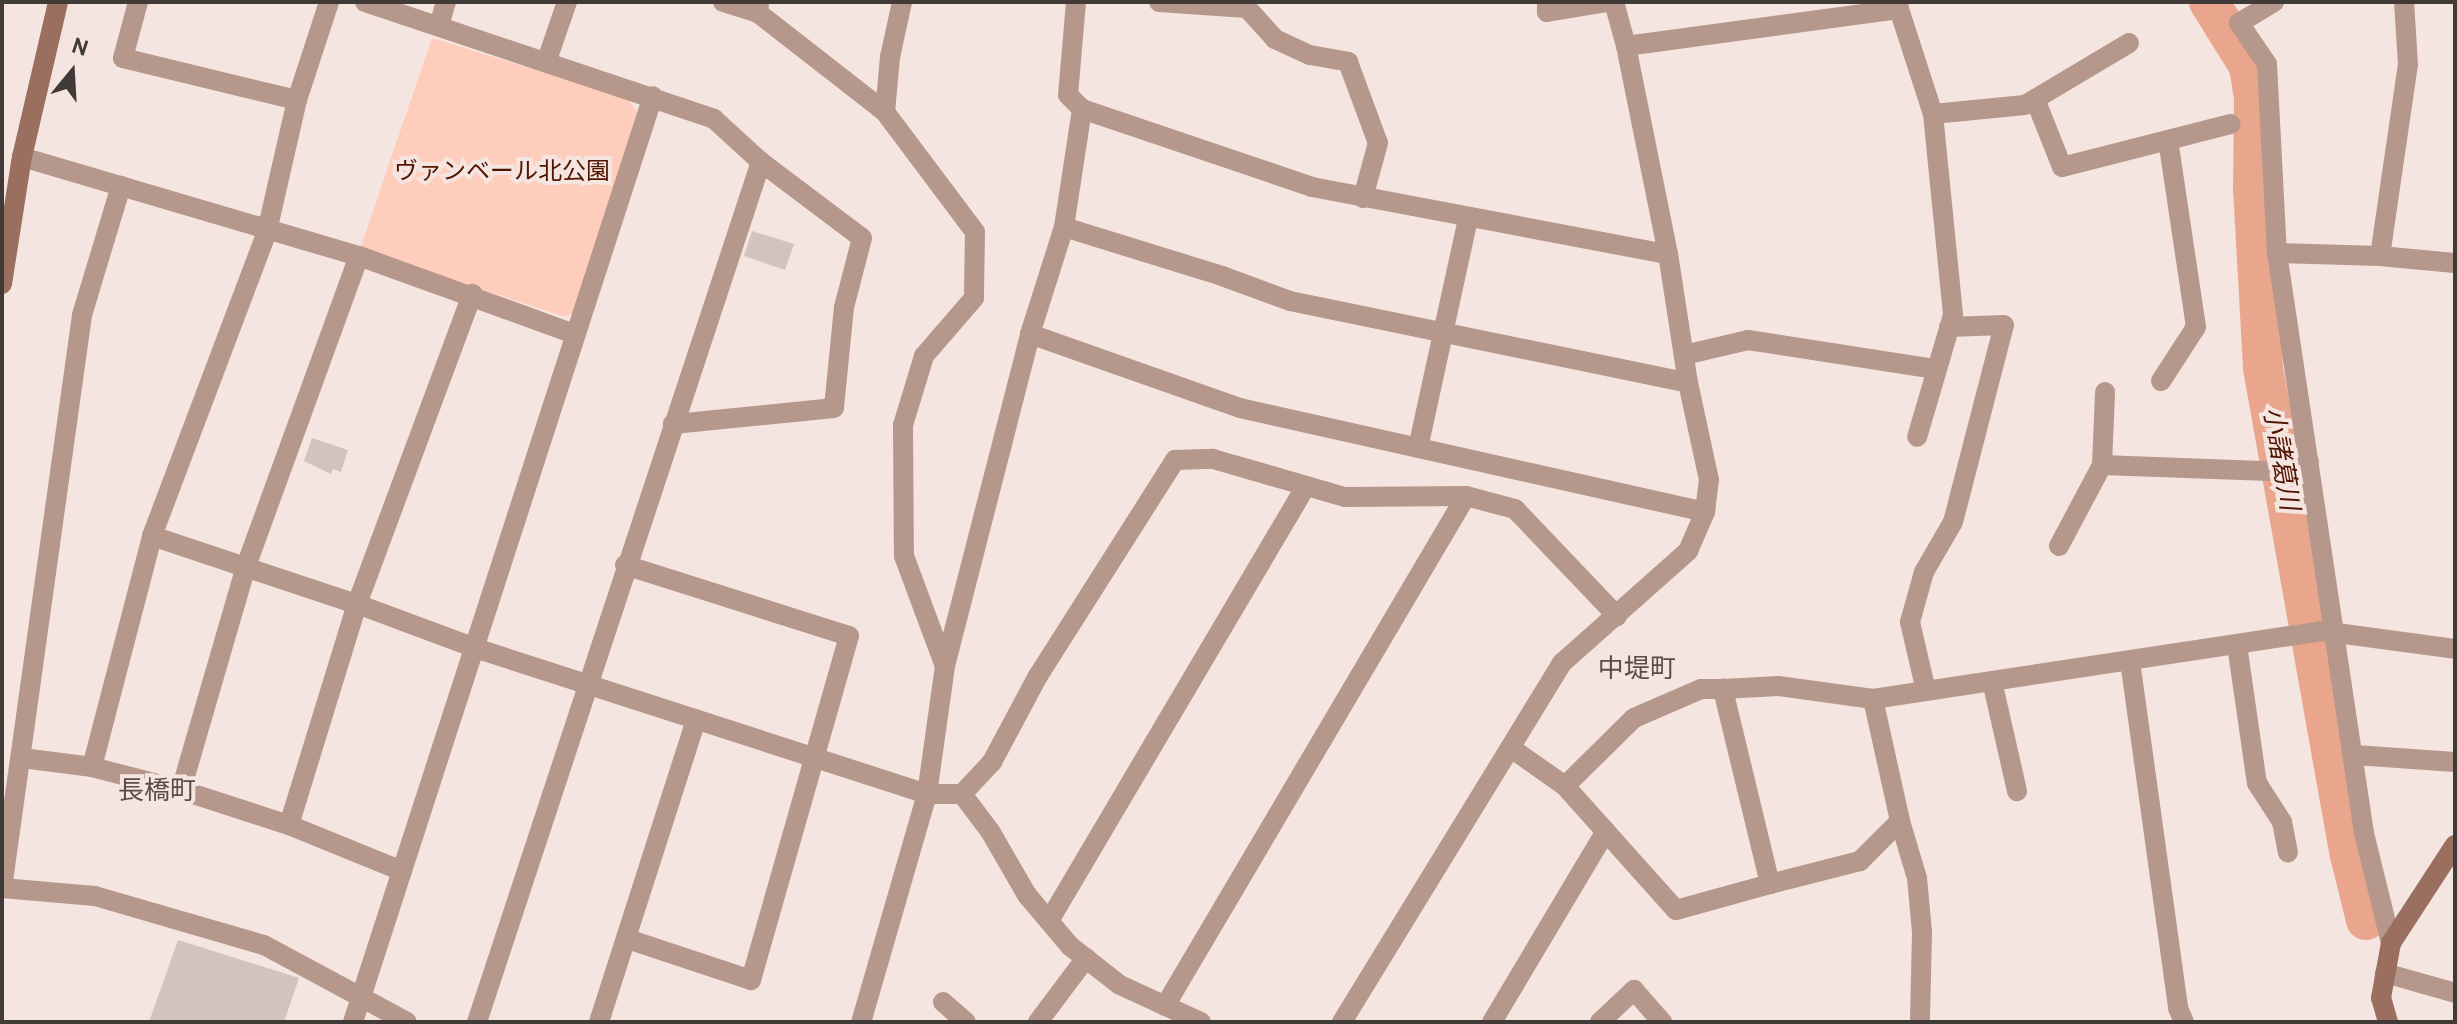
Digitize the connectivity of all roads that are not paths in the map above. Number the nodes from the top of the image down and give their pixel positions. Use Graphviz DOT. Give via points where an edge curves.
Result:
graph roads {
  1 [pos="58,2"];
  2 [pos="138,2"];
  3 [pos="329,2"];
  4 [pos="365,2"];
  5 [pos="446,2"];
  6 [pos="567,2"];
  7 [pos="723,2"];
  8 [pos="902,2"];
  9 [pos="1076,2"];
  10 [pos="1159,2"];
  11 [pos="1547,2"];
  12 [pos="1607,2"];
  13 [pos="1614,2"];
  14 [pos="2274,2"];
  15 [pos="2404,2"];
  16 [pos="1247,5"];
  17 [pos="1899,6"];
  18 [pos="758,8"];
  19 [pos="439,26"];
  20 [pos="2129,43"];
  21 [pos="1626,46"];
  22 [pos="547,60"];
  23 [pos="653,96"];
  24 [pos="2035,99"];
  25 [pos="297,100"];
  26 [pos="1082,109"];
  27 [pos="885,112"];
  28 [pos="1933,114"];
  29 [pos="2231,124"];
  30 [pos="2168,140"];
  31 [pos="22,157"];
  32 [pos="761,162"];
  33 [pos="121,186"];
  34 [pos="1363,198"];
  35 [pos="1468,218"];
  36 [pos="1064,227"];
  37 [pos="267,231"];
  38 [pos="2277,253"];
  39 [pos="1668,254"];
  40 [pos="359,256"];
  41 [pos="2380,256"];
  42 [pos="2455,263"];
  43 [pos="2,284"];
  44 [pos="472,294"];
  45 [pos="1949,327"];
  46 [pos="1442,333"];
  47 [pos="575,334"];
  48 [pos="1030,334"];
  49 [pos="1684,355"];
  50 [pos="1936,369"];
  51 [pos="2161,381"];
  52 [pos="1688,383"];
  53 [pos="2105,392"];
  54 [pos="673,424"];
  55 [pos="1917,437"];
  56 [pos="1418,448"];
  57 [pos="2303,462"];
  58 [pos="2102,465"];
  59 [pos="1306,486"];
  60 [pos="1466,496"];
  61 [pos="1705,512"];
  62 [pos="152,536"];
  63 [pos="2059,546"];
  64 [pos="625,565"];
  65 [pos="245,569"];
  66 [pos="357,604"];
  67 [pos="1617,616"];
  68 [pos="2328,631"];
  69 [pos="2237,645"];
  70 [pos="475,648"];
  71 [pos="2455,649"];
  72 [pos="2130,661"];
  73 [pos="945,666"];
  74 [pos="1992,681"];
  75 [pos="586,684"];
  76 [pos="1723,689"];
  77 [pos="1926,691"];
  78 [pos="1873,699"];
  79 [pos="696,719"];
  80 [pos="1511,748"];
  81 [pos="2355,755"];
  82 [pos="22,758"];
  83 [pos="814,758"];
  84 [pos="2455,762"];
  85 [pos="92,767"];
  86 [pos="1565,786"];
  87 [pos="181,790"];
  88 [pos="2017,791"];
  89 [pos="927,794"];
  90 [pos="962,794"];
  91 [pos="1900,821"];
  92 [pos="289,825"];
  93 [pos="1606,831"];
  94 [pos="2455,845"];
  95 [pos="2288,852"];
  96 [pos="402,871"];
  97 [pos="1770,884"];
  98 [pos="2,888"];
  99 [pos="1049,921"];
  100 [pos="628,939"];
  101 [pos="2391,943"];
  102 [pos="1086,958"];
  103 [pos="2385,973"];
  104 [pos="2455,993"];
  105 [pos="362,999"];
  106 [pos="943,1002"];
  107 [pos="1165,1006"];
  108 [pos="353,1022"];
  109 [pos="407,1022"];
  110 [pos="477,1022"];
  111 [pos="599,1022"];
  112 [pos="861,1022"];
  113 [pos="966,1022"];
  114 [pos="1038,1022"];
  115 [pos="1200,1022"];
  116 [pos="1342,1022"];
  117 [pos="1492,1022"];
  118 [pos="1600,1022"];
  119 [pos="1662,1022"];
  120 [pos="1920,1022"];
  121 [pos="2184,1022"];
  122 [pos="2388,1022"];
  1 -- 31 [label="street"];
  2 -- 25 [label="street" via="123,58"];
  3 -- 25 [label="street"];
  4 -- 19 [label="street"];
  5 -- 19 [label="street"];
  6 -- 22 [label="street"];
  7 -- 18 [label="street"];
  8 -- 27 [label="street"];
  9 -- 26 [label="street" via="1068,95"];
  10 -- 16 [label="street"];
  11 -- 12 [label="street" via="1547,12"];
  13 -- 21 [label="street"];
  14 -- 38 [label="street" via="2239,23 2267,64"];
  15 -- 41 [label="street" via="2408,65"];
  16 -- 34 [label="street" via="1275,39 1310,55 1348,62 1378,143"];
  17 -- 21 [label="street"];
  17 -- 28 [label="street"];
  18 -- 27 [label="street"];
  19 -- 22 [label="street"];
  20 -- 24 [label="street"];
  21 -- 39 [label="street"];
  22 -- 23 [label="street"];
  23 -- 32 [label="street" via="714,119"];
  23 -- 47 [label="street"];
  24 -- 28 [label="street" via="2025,105"];
  24 -- 30 [label="street" via="2062,167"];
  25 -- 37 [label="street"];
  26 -- 34 [label="street" via="1312,187"];
  26 -- 36 [label="street"];
  27 -- 73 [label="street" via="975,232 974,298 924,356 903,425 904,556"];
  28 -- 45 [label="street" via="1953,315"];
  29 -- 30 [label="street"];
  30 -- 51 [label="street" via="2196,327"];
  31 -- 33 [label="street"];
  31 -- 43 [label="street"];
  32 -- 54 [label="street"];
  32 -- 54 [label="street" via="862,238 844,307 834,408"];
  33 -- 37 [label="street"];
  33 -- 82 [label="street" via="82,315"];
  34 -- 35 [label="street"];
  35 -- 39 [label="street"];
  35 -- 46 [label="street"];
  36 -- 46 [label="street" via="1290,301"];
  36 -- 48 [label="street"];
  37 -- 40 [label="street"];
  37 -- 62 [label="street"];
  38 -- 41 [label="street"];
  38 -- 57 [label="street"];
  39 -- 49 [label="street"];
  40 -- 44 [label="street"];
  40 -- 65 [label="street"];
  41 -- 42 [label="street"];
  44 -- 47 [label="street"];
  44 -- 66 [label="street"];
  45 -- 50 [label="street"];
  45 -- 77 [label="street" via="2004,325 1953,522 1924,572 1910,622"];
  46 -- 52 [label="street"];
  46 -- 56 [label="street"];
  47 -- 70 [label="street"];
  48 -- 56 [label="street" via="1240,408"];
  48 -- 73 [label="street"];
  49 -- 50 [label="street" via="1748,340"];
  49 -- 52 [label="street"];
  50 -- 55 [label="street"];
  52 -- 61 [label="street" via="1709,480"];
  53 -- 58 [label="street"];
  54 -- 64 [label="street"];
  56 -- 61 [label="street"];
  57 -- 58 [label="street" via="2269,471"];
  57 -- 68 [label="street"];
  58 -- 63 [label="street"];
  59 -- 60 [label="street" via="1345,497"];
  59 -- 90 [label="street" via="1213,459 1175,460 1038,676 992,762"];
  59 -- 99 [label="street"];
  60 -- 67 [label="street" via="1515,509"];
  60 -- 107 [label="street"];
  61 -- 67 [label="street" via="1688,551"];
  62 -- 65 [label="street"];
  62 -- 85 [label="street"];
  64 -- 75 [label="street"];
  64 -- 83 [label="street" via="849,636"];
  65 -- 66 [label="street"];
  65 -- 87 [label="street"];
  66 -- 70 [label="street"];
  66 -- 92 [label="street"];
  67 -- 80 [label="street" via="1562,663"];
  68 -- 69 [label="street"];
  68 -- 71 [label="street"];
  68 -- 81 [label="street"];
  69 -- 72 [label="street"];
  69 -- 95 [label="street" via="2257,783 2282,822"];
  70 -- 75 [label="street"];
  70 -- 96 [label="street"];
  72 -- 74 [label="street"];
  72 -- 121 [label="street"];
  73 -- 89 [label="street"];
  74 -- 77 [label="street"];
  74 -- 88 [label="street"];
  75 -- 79 [label="street"];
  75 -- 110 [label="street"];
  76 -- 78 [label="street" via="1778,686"];
  76 -- 86 [label="street" via="1701,689 1634,718"];
  76 -- 97 [label="street"];
  77 -- 78 [label="street"];
  78 -- 91 [label="street"];
  79 -- 83 [label="street"];
  79 -- 100 [label="street"];
  80 -- 86 [label="street"];
  80 -- 116 [label="street"];
  81 -- 84 [label="street"];
  81 -- 101 [label="street" via="2364,833"];
  82 -- 85 [label="street"];
  82 -- 98 [label="street"];
  83 -- 89 [label="street"];
  83 -- 100 [label="street" via="751,980"];
  85 -- 87 [label="street"];
  86 -- 93 [label="street"];
  87 -- 92 [label="street"];
  89 -- 90 [label="street"];
  89 -- 112 [label="street"];
  90 -- 99 [label="street"];
  91 -- 97 [label="street" via="1860,861"];
  91 -- 120 [label="street" via="1917,878"];
  92 -- 96 [label="street"];
  93 -- 97 [label="street" via="1676,910"];
  93 -- 117 [label="street"];
  94 -- 101 [label="street"];
  96 -- 105 [label="street"];
  98 -- 105 [label="street" via="95,896 264,945"];
  99 -- 102 [label="street"];
  100 -- 111 [label="street"];
  101 -- 103 [label="street"];
  102 -- 107 [label="street" via="1120,985"];
  102 -- 114 [label="street"];
  103 -- 104 [label="street"];
  103 -- 122 [label="street" via="2381,998"];
  105 -- 108 [label="street"];
  105 -- 109 [label="street"];
  106 -- 113 [label="street"];
  107 -- 115 [label="street"];
  118 -- 119 [label="street" via="1634,990"];
}
